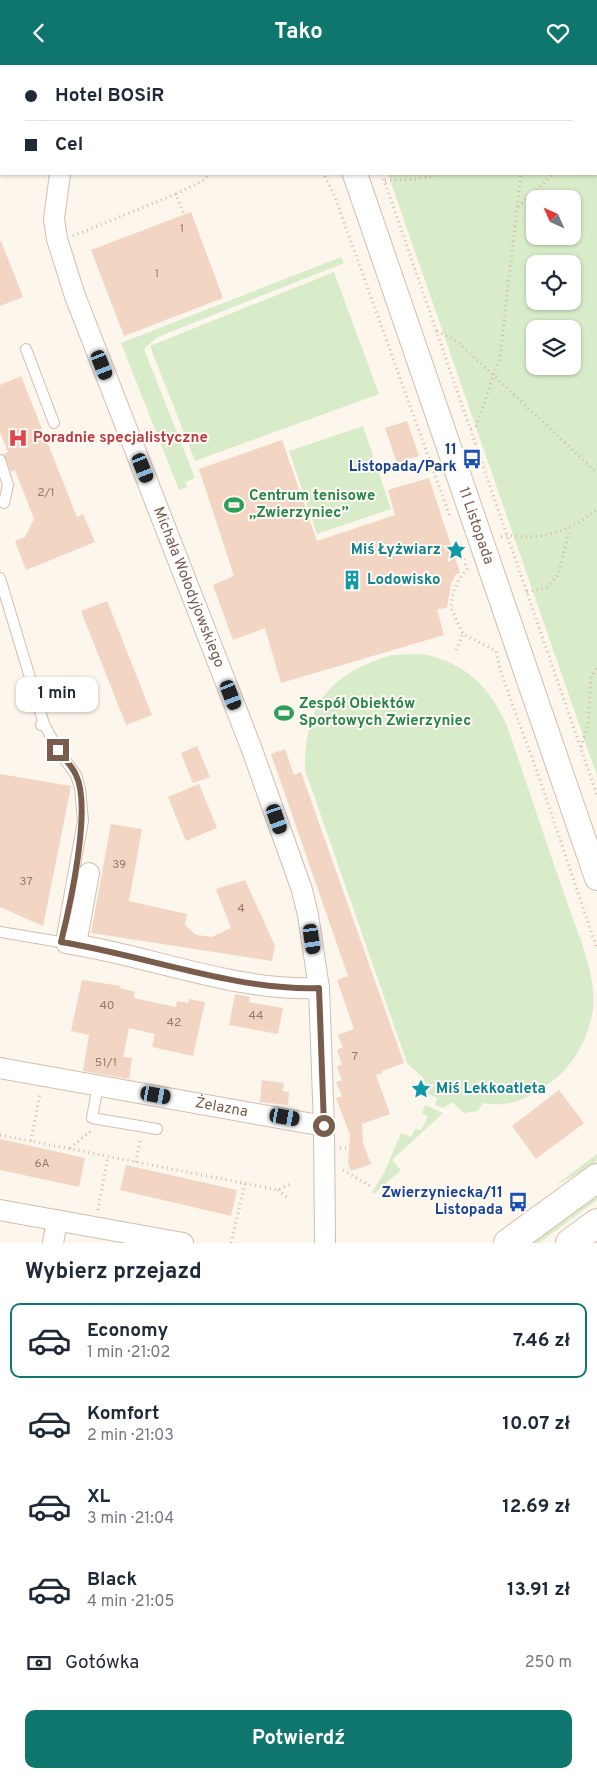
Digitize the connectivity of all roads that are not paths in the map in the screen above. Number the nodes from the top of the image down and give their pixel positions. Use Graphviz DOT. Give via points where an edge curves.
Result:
graph roads {
  1 [pos="60,175"];
  2 [pos="354,175"];
  3 [pos="26,349"];
  4 [pos="54,423"];
  5 [pos="0,460"];
  6 [pos="4,503"];
  7 [pos="0,578"];
  8 [pos="89,873"];
  9 [pos="597,878"];
  10 [pos="0,932"];
  11 [pos="68,943"];
  12 [pos="319,988"];
  13 [pos="0,1068"];
  14 [pos="98,1085"];
  15 [pos="324,1126"];
  16 [pos="157,1129"];
  17 [pos="597,1178"];
  18 [pos="0,1210"];
  19 [pos="57,1220"];
  20 [pos="597,1223"];
  21 [pos="53,1243"];
  22 [pos="179,1243"];
  23 [pos="325,1243"];
  24 [pos="508,1243"];
  25 [pos="570,1243"];
  1 -- 12 [label="street, Michała Wołodyjowskiego" via="54,219 63,258 252,747 302,890"];
  2 -- 9 [label="street, 11 Listopada"];
  3 -- 4 [label="lane"];
  5 -- 6 [label="lane" via="8,485"];
  7 -- 11 [label="lane" via="42,725 76,775 82,801 83,821"];
  8 -- 11 [label="street"];
  10 -- 11 [label="lane"];
  11 -- 12 [label="street" via="218,977 296,989"];
  12 -- 15 [label="street, Michała Wołodyjowskiego"];
  13 -- 14 [label="street, Żelazna"];
  14 -- 15 [label="street, Żelazna"];
  14 -- 16 [label="lane" via="92,1117"];
  15 -- 23 [label="street, Michała Wołodyjowskiego"];
  17 -- 24 [label="main road"];
  18 -- 19 [label="street"];
  19 -- 21 [label="street"];
  19 -- 22 [label="street"];
  20 -- 25 [label="main road"];
}
